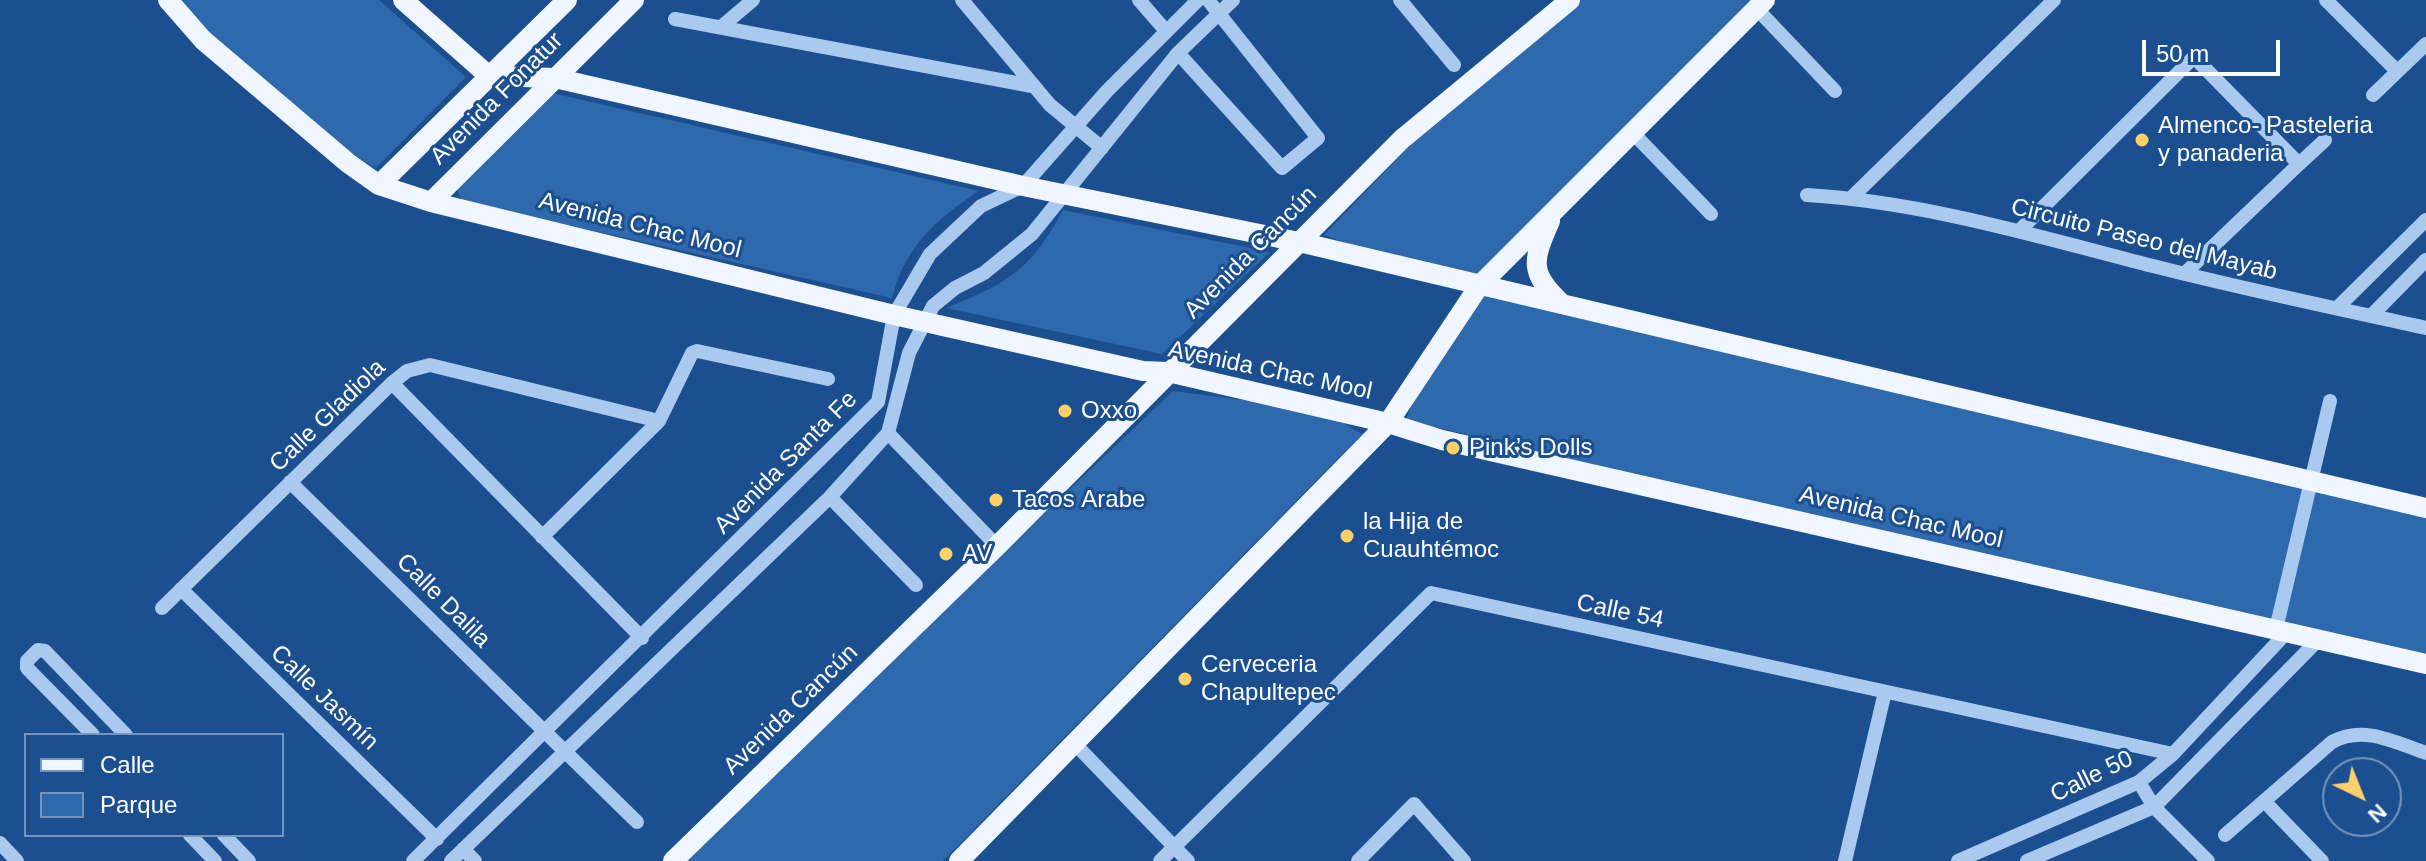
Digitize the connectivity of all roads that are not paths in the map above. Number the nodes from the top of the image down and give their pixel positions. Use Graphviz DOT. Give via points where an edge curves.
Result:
graph roads {
  1 [pos="168,0"];
  2 [pos="403,0"];
  3 [pos="567,0"];
  4 [pos="634,0"];
  5 [pos="753,0"];
  6 [pos="962,0"];
  7 [pos="1139,0"];
  8 [pos="1198,0"];
  9 [pos="1208,0"];
  10 [pos="1233,0"];
  11 [pos="1400,0"];
  12 [pos="1570,0"];
  13 [pos="2054,0"];
  14 [pos="2326,0"];
  15 [pos="1761,4"];
  16 [pos="1219,13"];
  17 [pos="675,19"];
  18 [pos="721,27"];
  19 [pos="1166,31"];
  20 [pos="2426,44"];
  21 [pos="1178,53"];
  22 [pos="1454,65"];
  23 [pos="2397,71"];
  24 [pos="489,76"];
  25 [pos="555,78"];
  26 [pos="1032,86"];
  27 [pos="1835,91"];
  28 [pos="2373,95"];
  29 [pos="1075,128"];
  30 [pos="1632,132"];
  31 [pos="2325,140"];
  32 [pos="1102,148"];
  33 [pos="2299,164"];
  34 [pos="379,185"];
  35 [pos="1023,186"];
  36 [pos="1065,195"];
  37 [pos="1807,195"];
  38 [pos="1852,197"];
  39 [pos="431,202"];
  40 [pos="1555,211"];
  41 [pos="1711,214"];
  42 [pos="2426,220"];
  43 [pos="2019,231"];
  44 [pos="1299,242"];
  45 [pos="2426,260"];
  46 [pos="2184,274"];
  47 [pos="1479,286"];
  48 [pos="1565,307"];
  49 [pos="2337,308"];
  50 [pos="894,315"];
  51 [pos="2371,316"];
  52 [pos="924,321"];
  53 [pos="2426,328"];
  54 [pos="1168,372"];
  55 [pos="828,379"];
  56 [pos="1148,379"];
  57 [pos="392,383"];
  58 [pos="2330,401"];
  59 [pos="659,421"];
  60 [pos="1388,423"];
  61 [pos="888,433"];
  62 [pos="290,482"];
  63 [pos="2311,482"];
  64 [pos="830,497"];
  65 [pos="2426,508"];
  66 [pos="542,537"];
  67 [pos="997,546"];
  68 [pos="916,585"];
  69 [pos="181,589"];
  70 [pos="162,608"];
  71 [pos="2282,630"];
  72 [pos="642,638"];
  73 [pos="2320,638"];
  74 [pos="2426,664"];
  75 [pos="1885,692"];
  76 [pos="91,733"];
  77 [pos="124,733"];
  78 [pos="545,733"];
  79 [pos="1075,744"];
  80 [pos="564,753"];
  81 [pos="2426,753"];
  82 [pos="2173,754"];
  83 [pos="2139,782"];
  84 [pos="2264,801"];
  85 [pos="2154,807"];
  86 [pos="637,822"];
  87 [pos="2225,835"];
  88 [pos="192,837"];
  89 [pos="226,837"];
  90 [pos="437,839"];
  91 [pos="0,843"];
  92 [pos="1174,847"];
  93 [pos="463,849"];
  94 [pos="2201,859"];
  95 [pos="17,861"];
  96 [pos="215,861"];
  97 [pos="249,861"];
  98 [pos="413,861"];
  99 [pos="451,861"];
  100 [pos="475,861"];
  101 [pos="673,861"];
  102 [pos="959,861"];
  103 [pos="1160,861"];
  104 [pos="1188,861"];
  105 [pos="1358,861"];
  106 [pos="1464,861"];
  107 [pos="1845,861"];
  108 [pos="1958,861"];
  109 [pos="2027,861"];
  110 [pos="2322,861"];
  1 -- 34 [label="main road, Avenida Chac Mool" via="203,40"];
  2 -- 24 [label="main road"];
  3 -- 24 [label="main road, Avenida Fonatur"];
  4 -- 25 [label="main road, Avenida Fonatur"];
  5 -- 18 [label="street"];
  6 -- 26 [label="street"];
  7 -- 19 [label="street"];
  8 -- 19 [label="street, Avenida Santa Fe"];
  9 -- 16 [label="street"];
  10 -- 16 [label="street, Avenida Santa Fe"];
  11 -- 22 [label="street"];
  12 -- 44 [label="main road, Avenida Cancún" via="1402,139"];
  13 -- 38 [label="street"];
  14 -- 23 [label="street"];
  15 -- 27 [label="street"];
  15 -- 30 [label="main road"];
  16 -- 21 [label="street, Avenida Santa Fe"];
  16 -- 21 [label="street" via="1318,138 1282,168"];
  17 -- 18 [label="street"];
  18 -- 26 [label="street"];
  19 -- 29 [label="street, Avenida Santa Fe"];
  20 -- 23 [label="street"];
  21 -- 32 [label="street, Avenida Santa Fe"];
  23 -- 28 [label="street"];
  24 -- 25 [label="main road"];
  24 -- 34 [label="main road, Avenida Fonatur"];
  25 -- 35 [label="main road"];
  25 -- 39 [label="main road, Avenida Fonatur"];
  26 -- 29 [label="street"];
  29 -- 32 [label="street"];
  29 -- 35 [label="street, Avenida Santa Fe"];
  30 -- 40 [label="main road"];
  30 -- 41 [label="street"];
  31 -- 33 [label="street"];
  32 -- 36 [label="street, Avenida Santa Fe"];
  33 -- 43 [label="street" via="2194,57"];
  33 -- 46 [label="street"];
  34 -- 39 [label="main road, Avenida Chac Mool"];
  35 -- 36 [label="main road"];
  35 -- 50 [label="street, Avenida Santa Fe" via="981,206 955,227 930,254"];
  36 -- 44 [label="main road"];
  36 -- 52 [label="street, Avenida Santa Fe" via="1009,255 955,288"];
  37 -- 38 [label="street, Circuito Paseo del Mayab"];
  38 -- 43 [label="street, Circuito Paseo del Mayab"];
  39 -- 50 [label="main road, Avenida Chac Mool"];
  40 -- 47 [label="main road"];
  40 -- 48 [label="main road" via="1536,253 1536,269 1540,283"];
  42 -- 49 [label="street"];
  43 -- 46 [label="street, Circuito Paseo del Mayab"];
  44 -- 47 [label="main road"];
  44 -- 54 [label="main road, Avenida Cancún"];
  45 -- 51 [label="street"];
  46 -- 49 [label="street, Circuito Paseo del Mayab"];
  47 -- 48 [label="main road"];
  47 -- 60 [label="main road"];
  48 -- 63 [label="main road"];
  49 -- 51 [label="street, Circuito Paseo del Mayab"];
  50 -- 52 [label="main road, Avenida Chac Mool"];
  50 -- 72 [label="street, Avenida Santa Fe" via="878,402"];
  51 -- 53 [label="street, Circuito Paseo del Mayab"];
  52 -- 56 [label="main road, Avenida Chac Mool"];
  52 -- 61 [label="street, Avenida Santa Fe" via="909,353"];
  54 -- 56 [label="main road, Avenida Cancún"];
  54 -- 60 [label="main road, Avenida Chac Mool"];
  55 -- 59 [label="street" via="697,351 688,358"];
  56 -- 67 [label="main road, Avenida Cancún"];
  57 -- 59 [label="street, Calle Gladiola" via="407,371 430,365"];
  57 -- 62 [label="street, Calle Gladiola"];
  57 -- 66 [label="street"];
  58 -- 63 [label="street"];
  59 -- 66 [label="street"];
  60 -- 71 [label="main road, Avenida Chac Mool" via="1442,440"];
  60 -- 79 [label="main road"];
  61 -- 64 [label="street, Avenida Santa Fe"];
  61 -- 67 [label="street"];
  62 -- 69 [label="street, Calle Gladiola"];
  62 -- 78 [label="street, Calle Dalila"];
  63 -- 65 [label="main road"];
  63 -- 71 [label="street"];
  64 -- 68 [label="street"];
  64 -- 80 [label="street, Avenida Santa Fe"];
  66 -- 72 [label="street"];
  67 -- 101 [label="main road, Avenida Cancún"];
  69 -- 70 [label="street, Calle Gladiola"];
  69 -- 90 [label="street, Calle Jasmín"];
  71 -- 73 [label="main road, Avenida Chac Mool"];
  71 -- 82 [label="street, Calle 50"];
  72 -- 78 [label="street, Avenida Santa Fe"];
  73 -- 74 [label="main road, Avenida Chac Mool"];
  73 -- 85 [label="street, Calle 50"];
  75 -- 82 [label="street, Calle 54"];
  75 -- 92 [label="street, Calle 54" via="1431,593"];
  75 -- 107 [label="street"];
  76 -- 77 [label="street" via="27,668 32,655 45,651"];
  78 -- 80 [label="street, Calle Dalila"];
  78 -- 90 [label="street, Avenida Santa Fe"];
  79 -- 92 [label="street"];
  79 -- 102 [label="main road"];
  80 -- 86 [label="street, Calle Dalila"];
  80 -- 93 [label="street, Avenida Santa Fe"];
  81 -- 84 [label="street" via="2365,733 2346,734"];
  82 -- 83 [label="street, Calle 50"];
  83 -- 85 [label="street"];
  83 -- 108 [label="street, Calle 50"];
  84 -- 87 [label="street"];
  84 -- 110 [label="street"];
  85 -- 94 [label="street"];
  85 -- 109 [label="street, Calle 50"];
  88 -- 96 [label="street"];
  89 -- 97 [label="street"];
  90 -- 98 [label="street, Avenida Santa Fe"];
  91 -- 95 [label="street"];
  92 -- 103 [label="street, Calle 54"];
  92 -- 104 [label="street"];
  93 -- 99 [label="street, Avenida Santa Fe"];
  93 -- 100 [label="street"];
  105 -- 106 [label="street" via="1414,804"];
}
